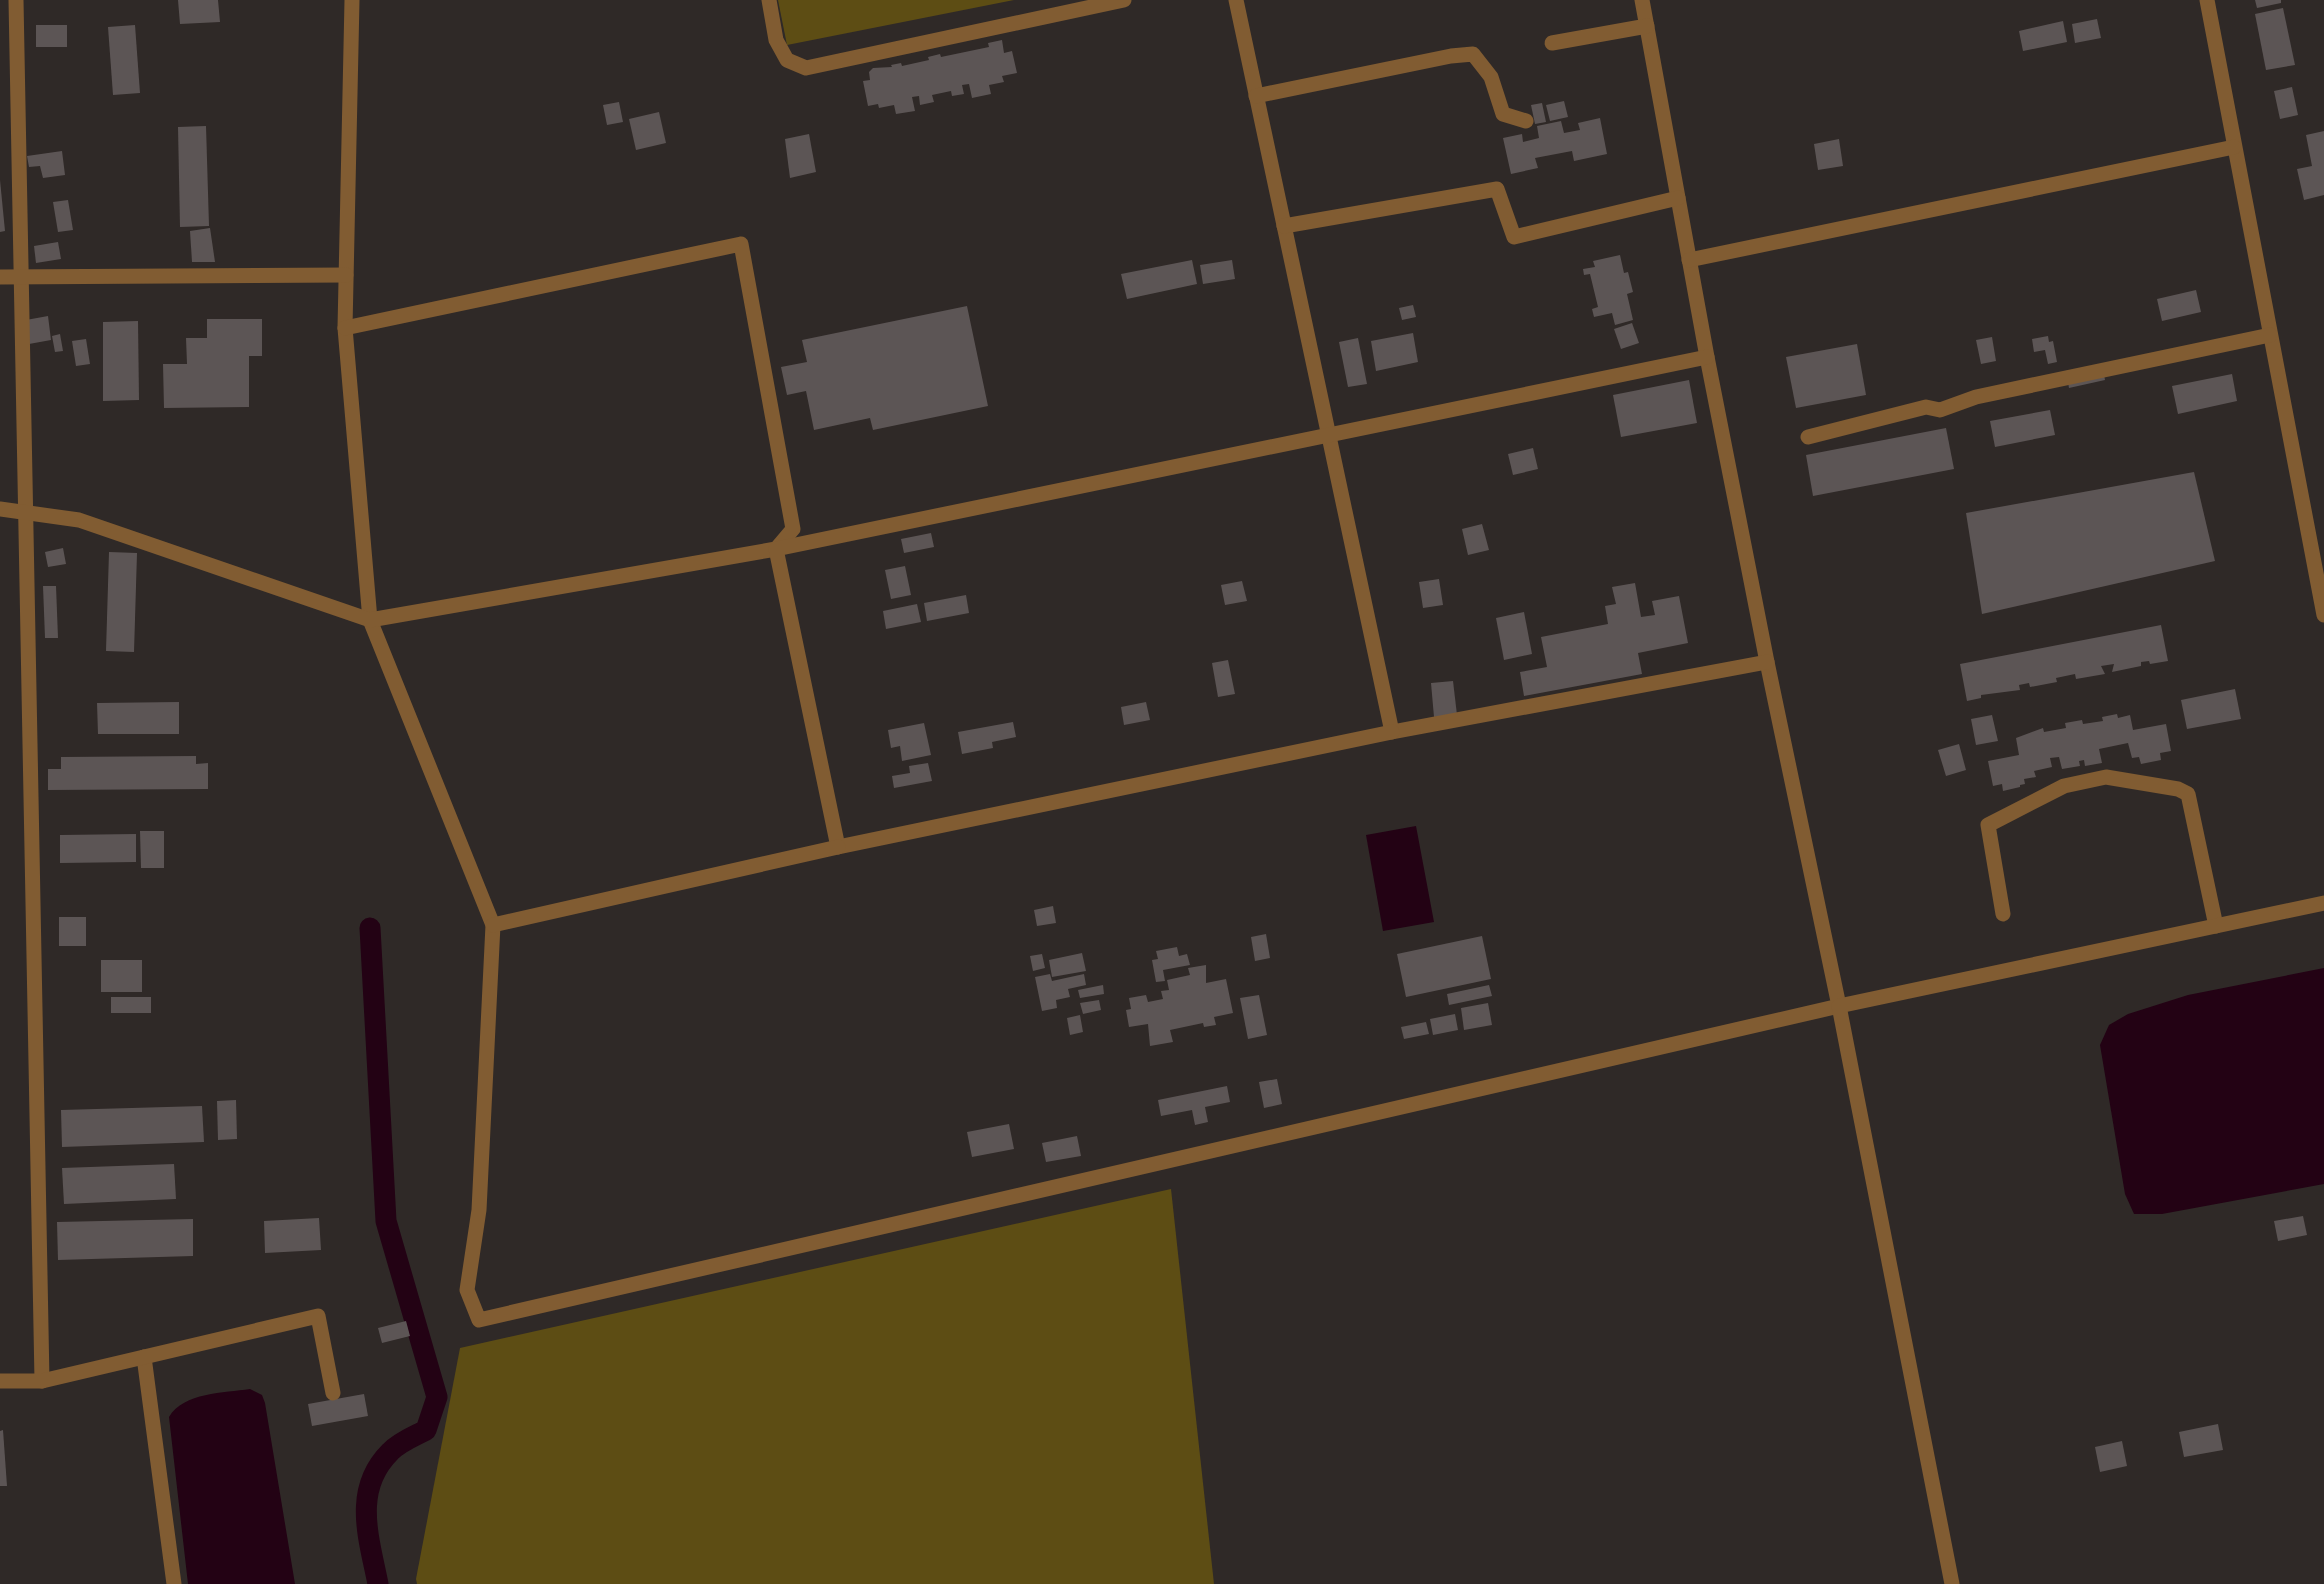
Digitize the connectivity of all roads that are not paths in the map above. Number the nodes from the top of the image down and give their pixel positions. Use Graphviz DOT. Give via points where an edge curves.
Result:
graph roads {
  1 [pos="16,0"];
  2 [pos="352,0"];
  3 [pos="769,0"];
  4 [pos="1124,0"];
  5 [pos="1236,0"];
  6 [pos="1642,0"];
  7 [pos="2207,0"];
  8 [pos="1647,26"];
  9 [pos="1551,43"];
  10 [pos="1256,96"];
  11 [pos="1526,121"];
  12 [pos="2234,147"];
  13 [pos="1678,198"];
  14 [pos="1284,226"];
  15 [pos="1689,260"];
  16 [pos="346,275"];
  17 [pos="0,276"];
  18 [pos="21,276"];
  19 [pos="345,328"];
  20 [pos="2270,335"];
  21 [pos="1707,357"];
  22 [pos="1328,434"];
  23 [pos="1808,437"];
  24 [pos="0,508"];
  25 [pos="776,549"];
  26 [pos="2324,615"];
  27 [pos="370,620"];
  28 [pos="1767,662"];
  29 [pos="1392,732"];
  30 [pos="838,847"];
  31 [pos="2324,903"];
  32 [pos="2003,914"];
  33 [pos="492,925"];
  34 [pos="2216,926"];
  35 [pos="1839,1006"];
  36 [pos="144,1357"];
  37 [pos="42,1381"];
  38 [pos="0,1382"];
  39 [pos="333,1393"];
  40 [pos="174,1584"];
  41 [pos="1952,1584"];
  1 -- 18 [label="street"];
  2 -- 16 [label="street"];
  3 -- 4 [label="street" via="776,40 787,60 806,68"];
  5 -- 10 [label="street"];
  6 -- 8 [label="street"];
  7 -- 12 [label="street"];
  8 -- 9 [label="street"];
  8 -- 13 [label="street"];
  10 -- 11 [label="street" via="1473,54 1491,77 1503,114"];
  10 -- 14 [label="street"];
  12 -- 15 [label="street"];
  12 -- 20 [label="street"];
  13 -- 14 [label="street" via="1514,237 1497,189"];
  13 -- 15 [label="street"];
  14 -- 22 [label="street"];
  15 -- 21 [label="street"];
  16 -- 18 [label="street"];
  16 -- 19 [label="street"];
  17 -- 18 [label="street"];
  18 -- 37 [label="street"];
  19 -- 25 [label="street" via="741,244 793,529"];
  19 -- 27 [label="street"];
  20 -- 23 [label="street" via="1976,398 1940,410 1926,407"];
  20 -- 26 [label="street"];
  21 -- 22 [label="street"];
  21 -- 28 [label="street"];
  22 -- 25 [label="street"];
  22 -- 29 [label="street"];
  24 -- 27 [label="street" via="79,519"];
  25 -- 27 [label="street"];
  25 -- 30 [label="street"];
  27 -- 33 [label="street"];
  28 -- 29 [label="street"];
  28 -- 35 [label="street"];
  29 -- 30 [label="street"];
  30 -- 33 [label="street"];
  31 -- 34 [label="street"];
  32 -- 34 [label="street" via="1988,825 2064,786 2106,777 2188,794"];
  33 -- 35 [label="street" via="479,1210 467,1290 479,1320"];
  34 -- 35 [label="street"];
  35 -- 41 [label="street"];
  36 -- 37 [label="street"];
  36 -- 39 [label="street" via="318,1316"];
  36 -- 40 [label="street"];
  37 -- 38 [label="street"];
}
